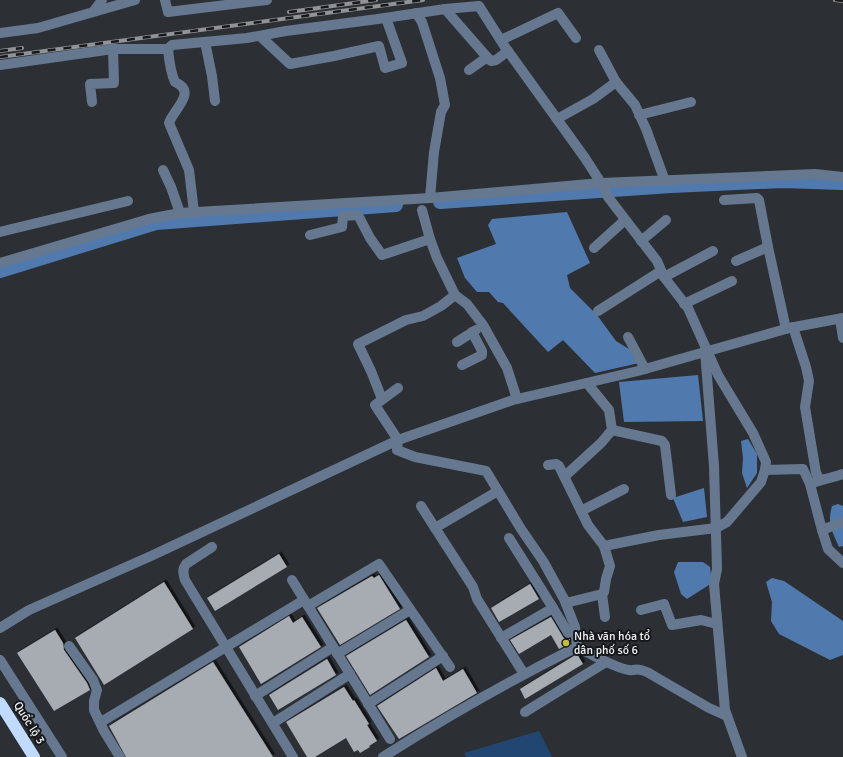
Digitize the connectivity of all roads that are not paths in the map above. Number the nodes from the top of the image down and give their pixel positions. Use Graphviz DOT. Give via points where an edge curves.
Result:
graph roads {
  1 [pos="102,0"];
  2 [pos="135,0"];
  3 [pos="165,0"];
  4 [pos="267,0"];
  5 [pos="445,9"];
  6 [pos="94,12"];
  7 [pos="416,13"];
  8 [pos="386,18"];
  9 [pos="0,33"];
  10 [pos="260,36"];
  11 [pos="576,38"];
  12 [pos="501,40"];
  13 [pos="205,42"];
  14 [pos="113,49"];
  15 [pos="168,49"];
  16 [pos="599,50"];
  17 [pos="508,51"];
  18 [pos="486,56"];
  19 [pos="0,65"];
  20 [pos="469,70"];
  21 [pos="616,82"];
  22 [pos="215,101"];
  23 [pos="92,102"];
  24 [pos="691,102"];
  25 [pos="639,115"];
  26 [pos="557,119"];
  27 [pos="163,170"];
  28 [pos="843,177"];
  29 [pos="665,181"];
  30 [pos="602,185"];
  31 [pos="430,198"];
  32 [pos="724,200"];
  33 [pos="128,201"];
  34 [pos="422,210"];
  35 [pos="194,212"];
  36 [pos="180,213"];
  37 [pos="625,220"];
  38 [pos="666,220"];
  39 [pos="0,232"];
  40 [pos="310,235"];
  41 [pos="430,239"];
  42 [pos="641,240"];
  43 [pos="768,247"];
  44 [pos="594,248"];
  45 [pos="713,251"];
  46 [pos="736,261"];
  47 [pos="0,263"];
  48 [pos="663,274"];
  49 [pos="732,280"];
  50 [pos="454,295"];
  51 [pos="684,304"];
  52 [pos="598,312"];
  53 [pos="842,318"];
  54 [pos="483,325"];
  55 [pos="789,328"];
  56 [pos="472,332"];
  57 [pos="628,337"];
  58 [pos="843,338"];
  59 [pos="456,342"];
  60 [pos="706,351"];
  61 [pos="462,365"];
  62 [pos="645,369"];
  63 [pos="587,383"];
  64 [pos="398,388"];
  65 [pos="382,399"];
  66 [pos="517,399"];
  67 [pos="612,430"];
  68 [pos="398,440"];
  69 [pos="548,465"];
  70 [pos="765,470"];
  71 [pos="843,474"];
  72 [pos="564,476"];
  73 [pos="815,482"];
  74 [pos="624,489"];
  75 [pos="498,491"];
  76 [pos="671,494"];
  77 [pos="421,506"];
  78 [pos="581,511"];
  79 [pos="843,522"];
  80 [pos="434,528"];
  81 [pos="716,528"];
  82 [pos="824,528"];
  83 [pos="509,538"];
  84 [pos="604,546"];
  85 [pos="212,547"];
  86 [pos="843,563"];
  87 [pos="292,580"];
  88 [pos="602,594"];
  89 [pos="306,603"];
  90 [pos="566,603"];
  91 [pos="552,608"];
  92 [pos="410,610"];
  93 [pos="641,610"];
  94 [pos="605,617"];
  95 [pos="717,624"];
  96 [pos="0,628"];
  97 [pos="568,633"];
  98 [pos="502,638"];
  99 [pos="69,646"];
  100 [pos="577,647"];
  101 [pos="226,648"];
  102 [pos="335,651"];
  103 [pos="443,656"];
  104 [pos="0,660"];
  105 [pos="606,662"];
  106 [pos="450,667"];
  107 [pos="350,674"];
  108 [pos="524,674"];
  109 [pos="256,696"];
  110 [pos="0,703"];
  111 [pos="368,704"];
  112 [pos="525,712"];
  113 [pos="727,716"];
  114 [pos="100,722"];
  115 [pos="272,723"];
  116 [pos="390,739"];
  117 [pos="34,757"];
  118 [pos="62,757"];
  119 [pos="120,757"];
  120 [pos="293,757"];
  121 [pos="383,757"];
  122 [pos="742,757"];
  1 -- 6 [label="street"];
  2 -- 6 [label="street"];
  3 -- 4 [label="street" via="168,12"];
  5 -- 7 [label="street"];
  5 -- 12 [label="street" via="479,6"];
  5 -- 18 [label="street"];
  6 -- 9 [label="street" via="38,28"];
  7 -- 8 [label="street"];
  7 -- 31 [label="street" via="422,22 440,78 445,105 441,112 434,152"];
  8 -- 10 [label="street"];
  8 -- 10 [label="street" via="402,63 385,68 379,46 290,64"];
  10 -- 13 [label="street"];
  11 -- 12 [label="street" via="558,13"];
  12 -- 17 [label="street"];
  13 -- 15 [label="street" via="172,46"];
  13 -- 22 [label="street"];
  14 -- 15 [label="street"];
  14 -- 19 [label="street"];
  14 -- 23 [label="street" via="114,83 90,84"];
  15 -- 35 [label="street" via="169,65 175,82 181,84 185,95 169,123 190,170"];
  16 -- 21 [label="street"];
  17 -- 18 [label="street" via="496,60 491,61"];
  17 -- 26 [label="street"];
  18 -- 20 [label="street"];
  21 -- 25 [label="street" via="635,105"];
  21 -- 26 [label="street" via="593,99"];
  24 -- 25 [label="street"];
  25 -- 29 [label="street"];
  26 -- 30 [label="street"];
  27 -- 36 [label="street"];
  28 -- 29 [label="street" via="815,174"];
  29 -- 30 [label="street"];
  30 -- 31 [label="street"];
  30 -- 37 [label="street"];
  31 -- 35 [label="street"];
  32 -- 43 [label="street" via="759,200"];
  33 -- 39 [label="street"];
  34 -- 41 [label="street"];
  35 -- 36 [label="street"];
  36 -- 47 [label="street" via="149,219"];
  37 -- 42 [label="street"];
  37 -- 44 [label="street"];
  38 -- 42 [label="street"];
  40 -- 41 [label="street" via="342,227 344,216 358,216 382,255"];
  41 -- 50 [label="street"];
  42 -- 48 [label="street"];
  43 -- 46 [label="street"];
  43 -- 55 [label="street"];
  45 -- 48 [label="street"];
  48 -- 51 [label="street"];
  48 -- 52 [label="street"];
  49 -- 51 [label="street"];
  50 -- 54 [label="street" via="467,304"];
  50 -- 65 [label="street" via="423,316 406,320 358,344"];
  51 -- 60 [label="street"];
  53 -- 55 [label="street"];
  53 -- 58 [label="street"];
  54 -- 56 [label="street"];
  54 -- 66 [label="street" via="507,368"];
  55 -- 60 [label="street"];
  55 -- 73 [label="street" via="806,367 808,381 805,407 816,473"];
  56 -- 59 [label="street"];
  56 -- 61 [label="street" via="482,355"];
  57 -- 62 [label="street"];
  60 -- 62 [label="street"];
  60 -- 70 [label="street" via="753,433 766,462"];
  60 -- 81 [label="street"];
  62 -- 63 [label="street"];
  63 -- 66 [label="street"];
  63 -- 67 [label="street" via="609,410"];
  64 -- 65 [label="street"];
  65 -- 68 [label="street" via="375,405"];
  66 -- 68 [label="street"];
  67 -- 72 [label="street"];
  67 -- 76 [label="street" via="662,441 665,445"];
  68 -- 75 [label="street" via="397,450 415,457 486,471"];
  68 -- 96 [label="street" via="158,553 29,610"];
  69 -- 72 [label="street" via="559,466"];
  70 -- 73 [label="street" via="803,469"];
  70 -- 81 [label="street" via="761,482 732,517"];
  71 -- 73 [label="street"];
  72 -- 78 [label="street"];
  73 -- 82 [label="street"];
  74 -- 78 [label="street"];
  75 -- 80 [label="street"];
  75 -- 90 [label="street" via="543,561"];
  77 -- 80 [label="street"];
  78 -- 84 [label="street"];
  79 -- 82 [label="street"];
  80 -- 98 [label="street" via="473,586 477,599"];
  81 -- 84 [label="street" via="659,535"];
  81 -- 95 [label="street" via="718,569 714,584"];
  82 -- 86 [label="street" via="828,549"];
  83 -- 91 [label="street"];
  84 -- 88 [label="street" via="610,566"];
  85 -- 101 [label="street" via="186,564 183,572 185,580"];
  87 -- 89 [label="street"];
  88 -- 90 [label="street"];
  88 -- 94 [label="street"];
  89 -- 92 [label="street" via="379,564"];
  89 -- 101 [label="street"];
  89 -- 102 [label="street"];
  90 -- 100 [label="street" via="575,627"];
  91 -- 97 [label="street"];
  91 -- 98 [label="street"];
  92 -- 102 [label="street"];
  92 -- 103 [label="street"];
  93 -- 95 [label="street" via="664,604 672,625 701,620"];
  95 -- 113 [label="street"];
  98 -- 108 [label="street"];
  99 -- 114 [label="street" via="93,680 96,690 94,710"];
  100 -- 105 [label="street"];
  100 -- 108 [label="street"];
  101 -- 109 [label="street"];
  101 -- 114 [label="street"];
  102 -- 107 [label="street"];
  102 -- 109 [label="street"];
  103 -- 106 [label="street"];
  103 -- 111 [label="street"];
  104 -- 118 [label="street"];
  105 -- 112 [label="street"];
  105 -- 113 [label="street" via="629,671 639,668"];
  107 -- 111 [label="street"];
  107 -- 115 [label="street"];
  108 -- 121 [label="street"];
  109 -- 115 [label="street"];
  110 -- 117 [label="highway, Quốc lộ 3"];
  111 -- 116 [label="street"];
  113 -- 122 [label="street"];
  114 -- 119 [label="street"];
  115 -- 120 [label="street"];
}
